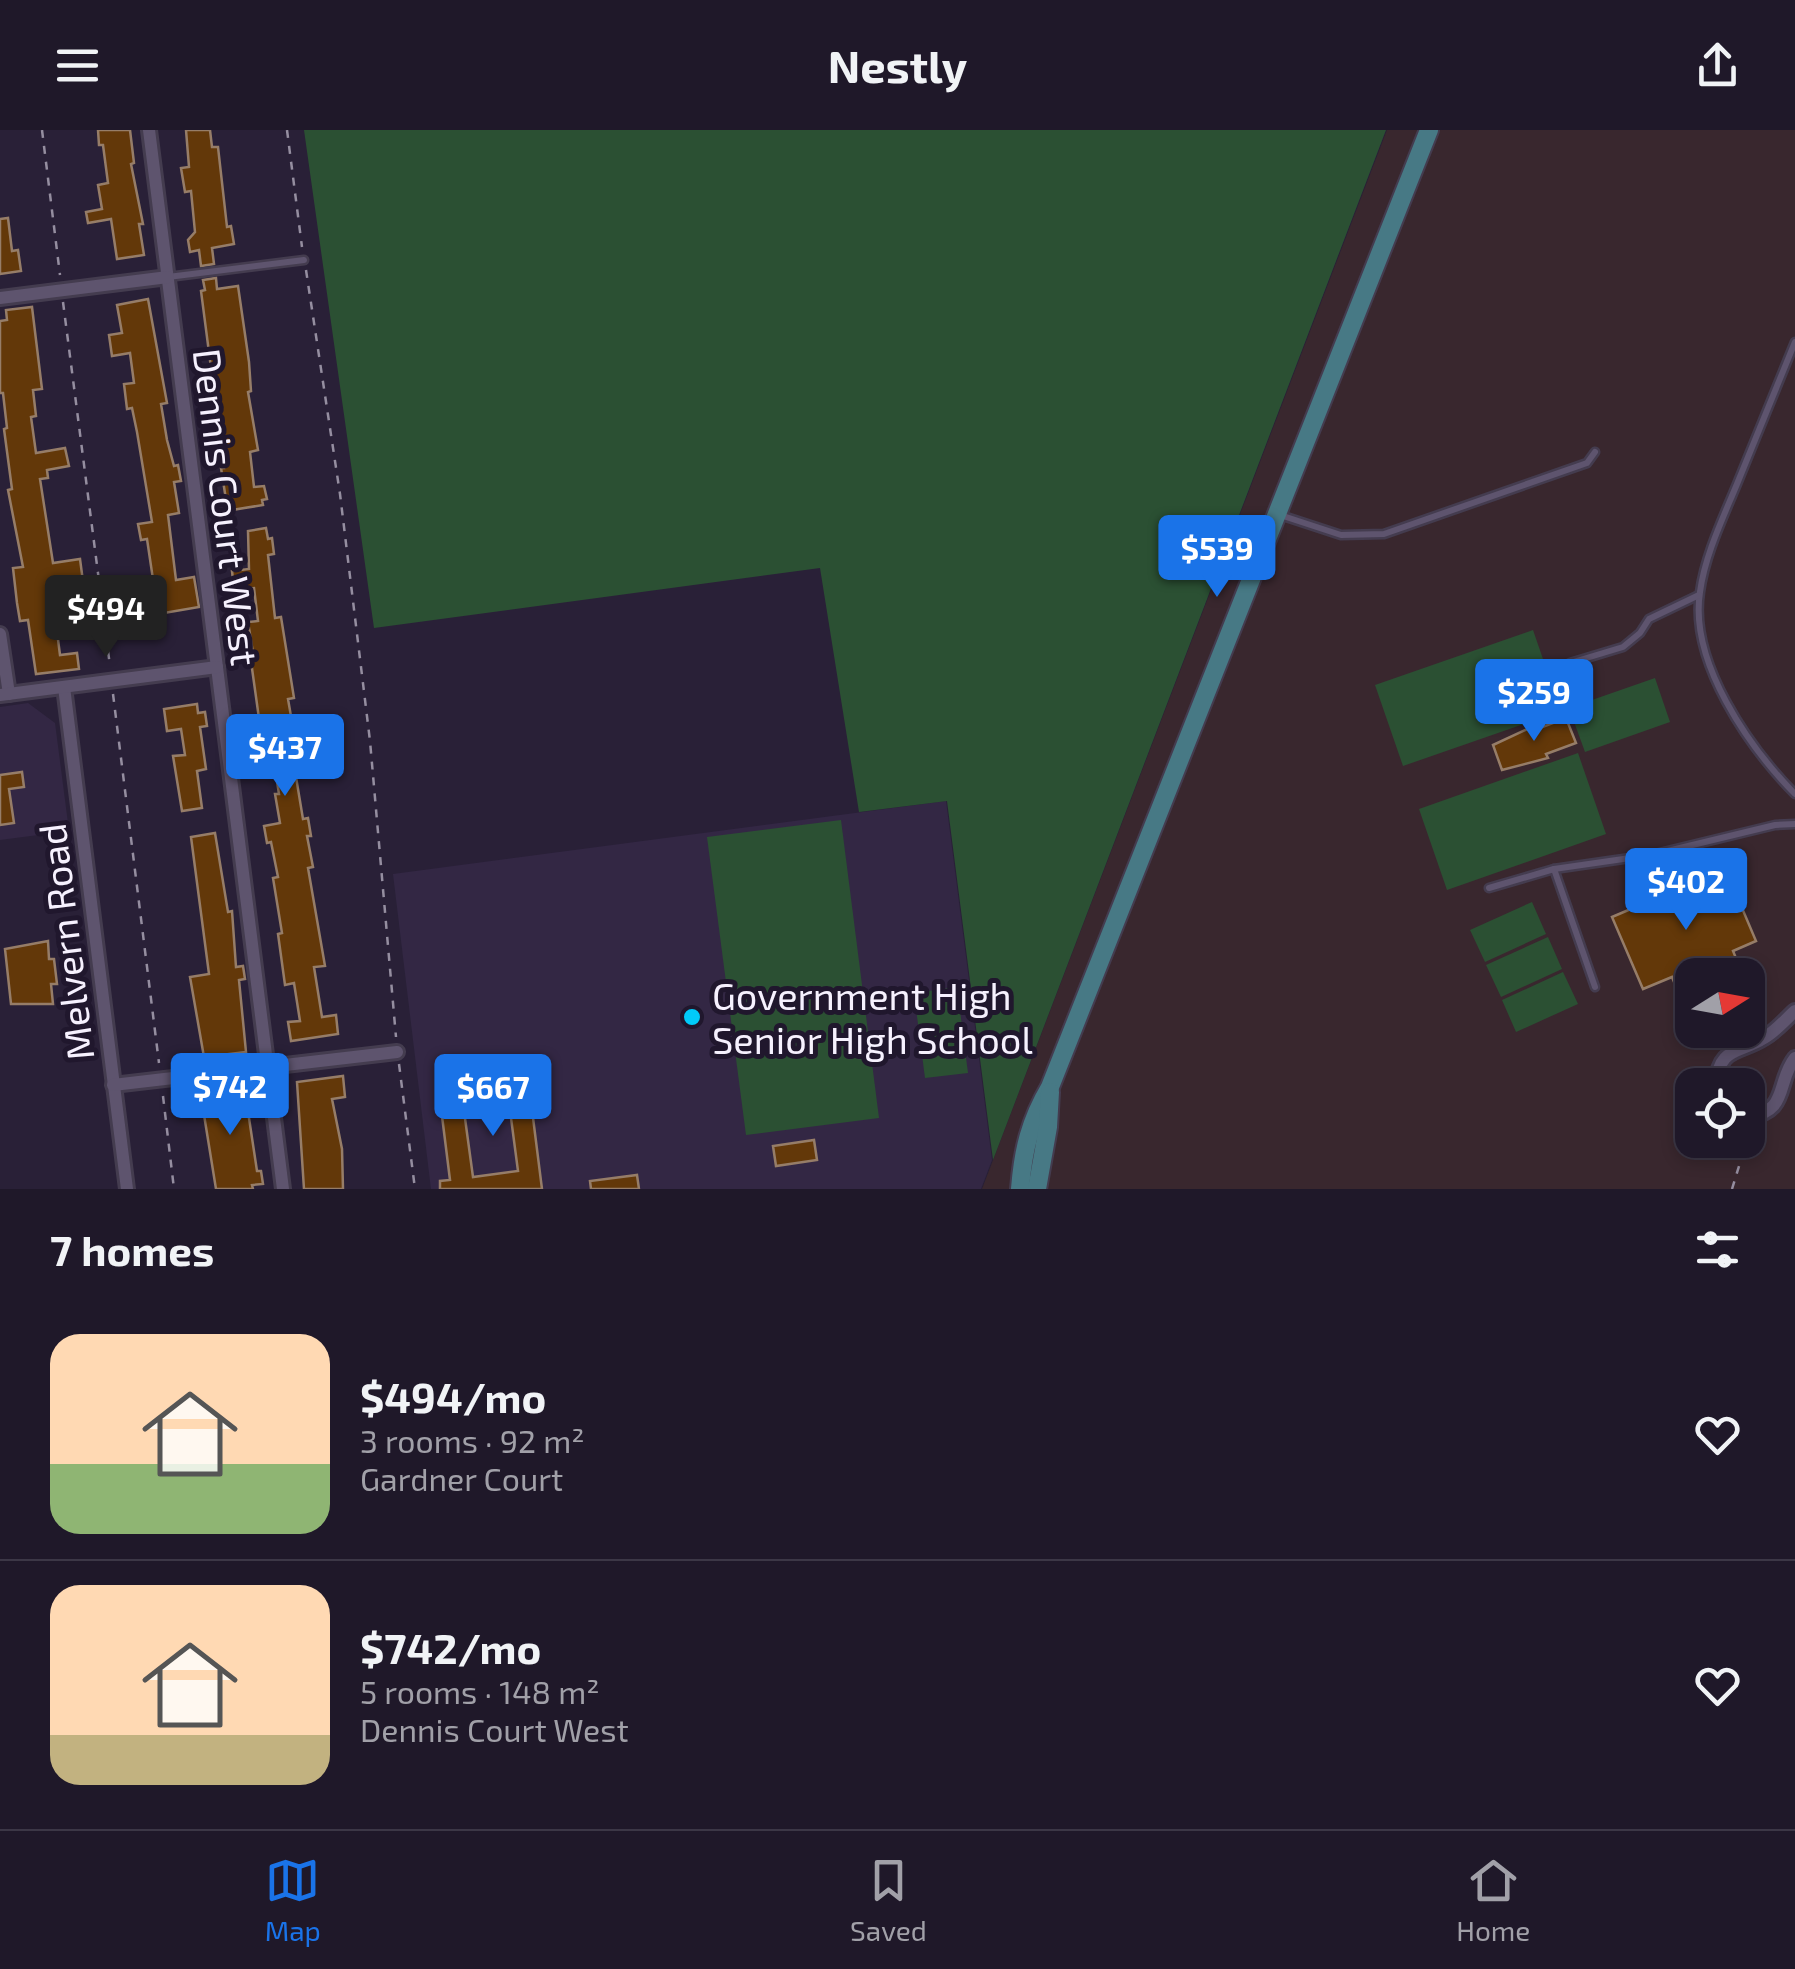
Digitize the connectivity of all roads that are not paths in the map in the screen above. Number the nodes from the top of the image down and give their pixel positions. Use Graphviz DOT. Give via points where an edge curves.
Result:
graph roads {
  1 [pos="149,130"];
  2 [pos="1429,130"];
  3 [pos="304,260"];
  4 [pos="168,277"];
  5 [pos="0,298"];
  6 [pos="1795,342"];
  7 [pos="1594,452"];
  8 [pos="1277,514"];
  9 [pos="1699,595"];
  10 [pos="0,634"];
  11 [pos="1570,663"];
  12 [pos="217,667"];
  13 [pos="64,687"];
  14 [pos="4,695"];
  15 [pos="1795,794"];
  16 [pos="1795,824"];
  17 [pos="1554,869"];
  18 [pos="1489,888"];
  19 [pos="1595,986"];
  20 [pos="1795,1011"];
  21 [pos="398,1052"];
  22 [pos="1795,1058"];
  23 [pos="268,1067"];
  24 [pos="1719,1068"];
  25 [pos="113,1085"];
  26 [pos="1050,1087"];
  27 [pos="1765,1111"];
  28 [pos="127,1189"];
  29 [pos="283,1189"];
  30 [pos="1020,1189"];
  31 [pos="1037,1189"];
  1 -- 4 [label="street, Dennis Court West"];
  2 -- 8 [label="main road"];
  3 -- 4 [label="lane"];
  4 -- 5 [label="street"];
  4 -- 12 [label="street, Dennis Court West"];
  6 -- 9 [label="lane" via="1719,527"];
  7 -- 8 [label="lane" via="1579,466 1384,534 1341,535"];
  8 -- 26 [label="main road"];
  9 -- 11 [label="lane" via="1649,619 1622,647"];
  9 -- 15 [label="lane" via="1707,653 1729,708 1767,766"];
  10 -- 14 [label="street"];
  12 -- 13 [label="street"];
  12 -- 23 [label="street, Dennis Court West"];
  13 -- 14 [label="street"];
  13 -- 25 [label="street, Melvern Road"];
  16 -- 17 [label="lane"];
  17 -- 18 [label="lane"];
  17 -- 19 [label="lane"];
  20 -- 24 [label="street" via="1770,1034 1724,1058"];
  21 -- 23 [label="street"];
  22 -- 27 [label="street"];
  23 -- 25 [label="street"];
  23 -- 29 [label="street, Dennis Court West"];
  25 -- 28 [label="street, Melvern Road"];
  26 -- 30 [label="main road" via="1026,1137"];
  26 -- 31 [label="main road"];
}
